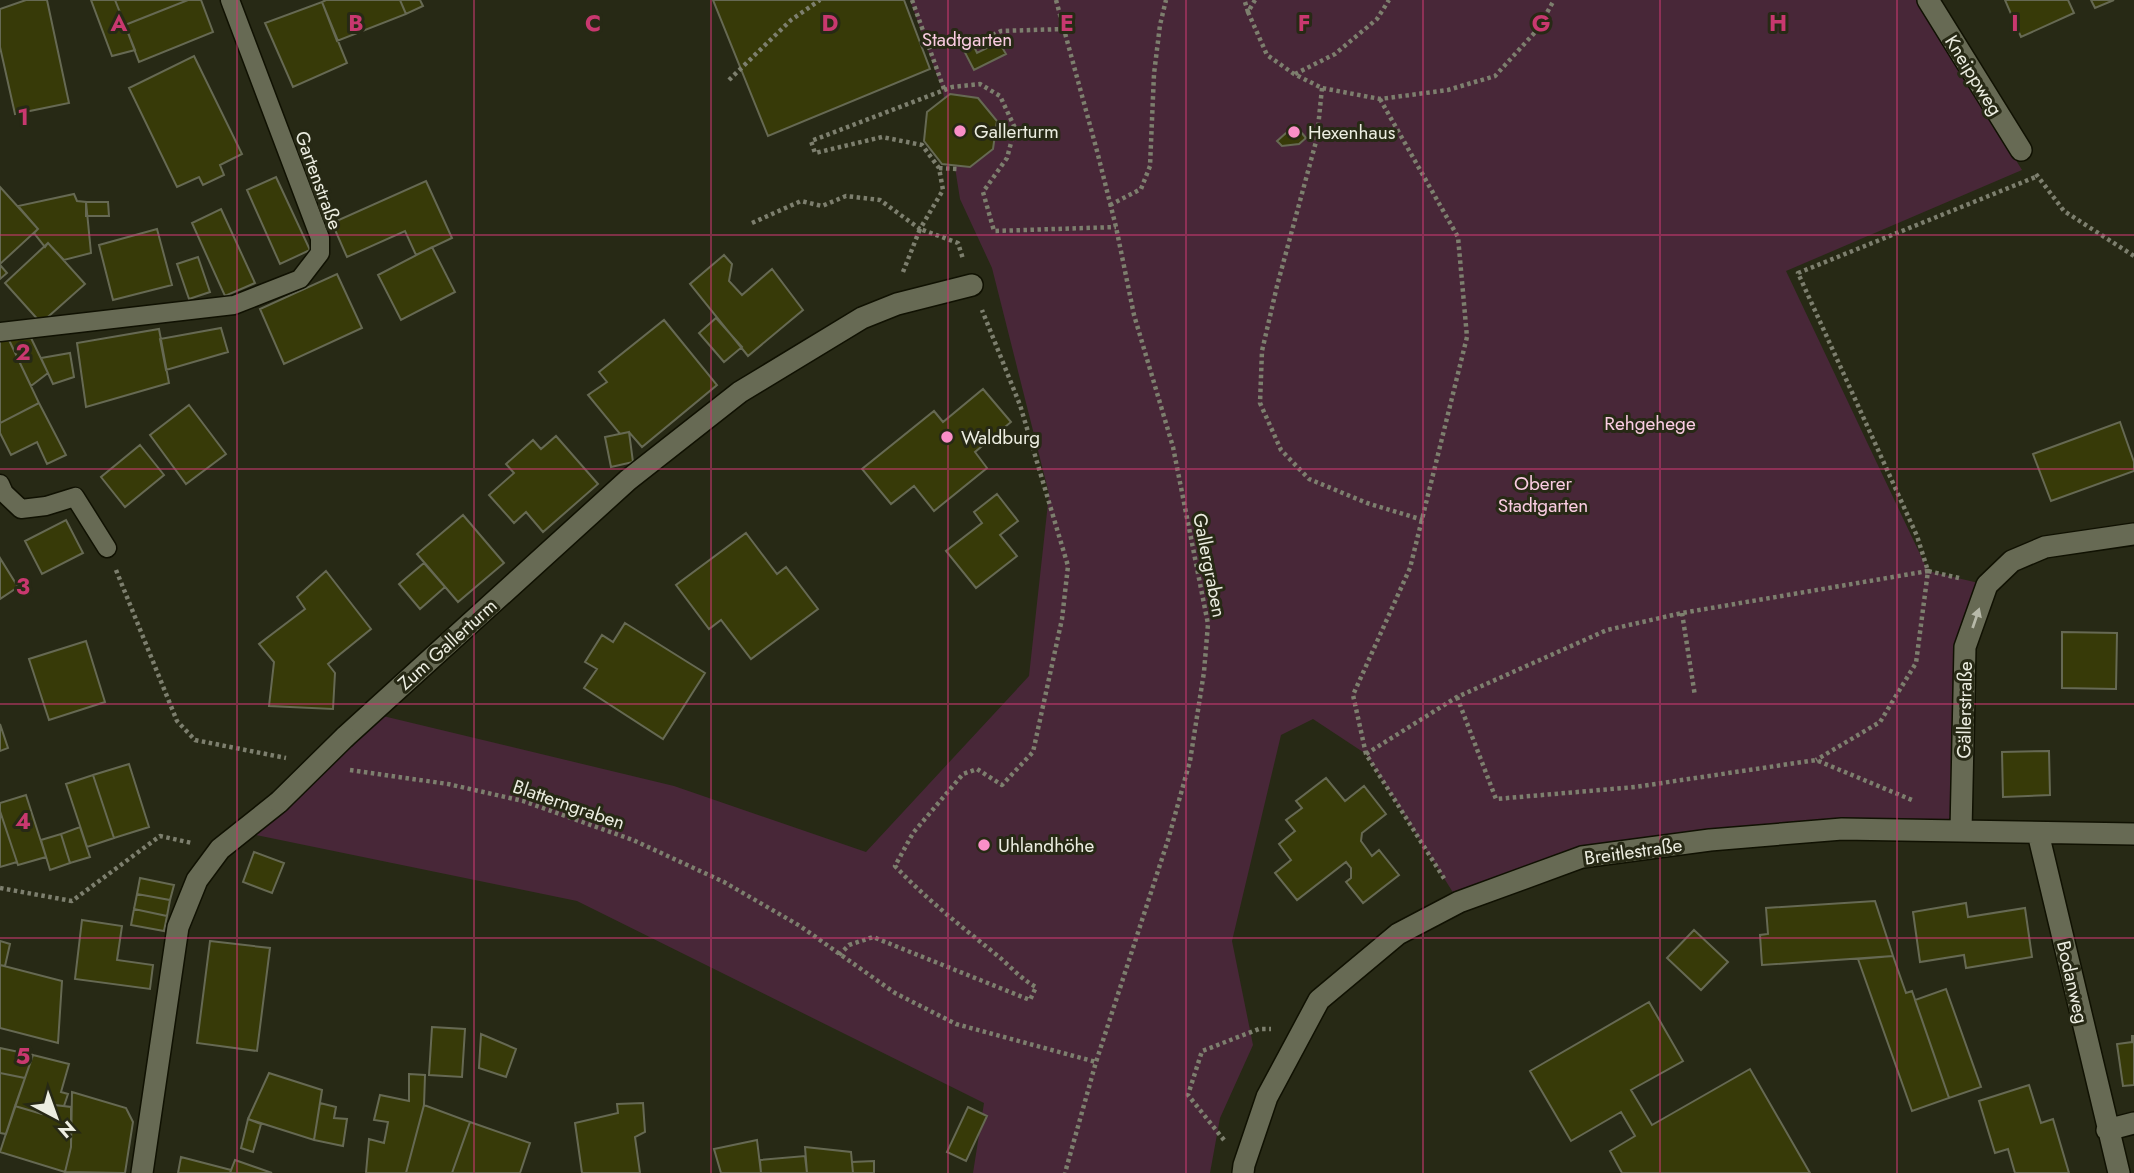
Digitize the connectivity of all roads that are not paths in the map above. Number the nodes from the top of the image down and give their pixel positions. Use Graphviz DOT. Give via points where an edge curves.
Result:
graph roads {
  1 [pos="230,0"];
  2 [pos="1928,0"];
  3 [pos="2021,150"];
  4 [pos="972,285"];
  5 [pos="0,332"];
  6 [pos="0,484"];
  7 [pos="2134,534"];
  8 [pos="107,548"];
  9 [pos="1961,831"];
  10 [pos="2038,833"];
  11 [pos="2134,834"];
  12 [pos="2134,1123"];
  13 [pos="2107,1130"];
  14 [pos="1243,1169"];
  15 [pos="142,1173"];
  16 [pos="2119,1173"];
  1 -- 5 [label="lane, Gartenstraße" via="320,238 320,253 300,279 234,305"];
  2 -- 3 [label="street, Kneippweg"];
  4 -- 15 [label="street, Zum Gallerturm, bridge" via="862,318 740,392 628,480 279,802 220,849 197,880 178,927"];
  6 -- 8 [label="lane" via="20,509 75,497"];
  9 -- 7 [label="street, Gällerstraße, one-way" via="1965,647 1987,585 2012,561 2045,547"];
  9 -- 10 [label="street, Breitlestraße"];
  9 -- 14 [label="street, Breitlestraße" via="1842,829 1581,857 1459,902 1398,934 1319,999 1267,1097"];
  10 -- 11 [label="street, Breitlestraße"];
  10 -- 13 [label="street, Bodanweg"];
  12 -- 13 [label="street"];
  13 -- 16 [label="street, Bodanweg"];
}
